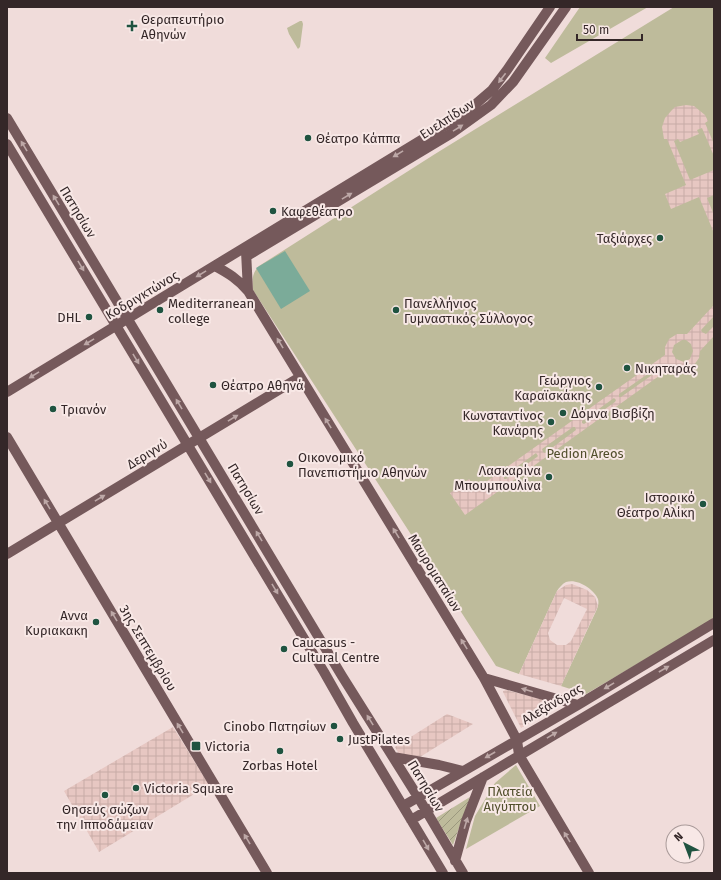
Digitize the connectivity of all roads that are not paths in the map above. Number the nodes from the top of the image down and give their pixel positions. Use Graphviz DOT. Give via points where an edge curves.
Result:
graph roads {
  1 [pos="550,7"];
  2 [pos="566,7"];
  3 [pos="7,118"];
  4 [pos="7,144"];
  5 [pos="290,225"];
  6 [pos="246,252"];
  7 [pos="215,266"];
  8 [pos="248,291"];
  9 [pos="128,319"];
  10 [pos="116,326"];
  11 [pos="300,377"];
  12 [pos="7,392"];
  13 [pos="7,437"];
  14 [pos="199,438"];
  15 [pos="188,445"];
  16 [pos="58,523"];
  17 [pos="7,554"];
  18 [pos="714,623"];
  19 [pos="714,640"];
  20 [pos="484,678"];
  21 [pos="578,705"];
  22 [pos="517,740"];
  23 [pos="519,755"];
  24 [pos="393,757"];
  25 [pos="463,771"];
  26 [pos="483,777"];
  27 [pos="418,797"];
  28 [pos="403,806"];
  29 [pos="426,811"];
  30 [pos="411,820"];
  31 [pos="455,861"];
  32 [pos="440,872"];
  33 [pos="267,873"];
  34 [pos="463,873"];
  35 [pos="589,873"];
  1 -- 5 [label="main road, Ευελπίδων, one-way" via="499,81 473,108"];
  5 -- 2 [label="main road, Ευελπίδων, one-way" via="458,129 490,105 514,82"];
  9 -- 3 [label="main road, Πατησίων, one-way"];
  4 -- 10 [label="main road, Πατησίων, one-way"];
  5 -- 6 [label="main road, Κοδριγκτώνος"];
  6 -- 7 [label="main road, Κοδριγκτώνος"];
  6 -- 8 [label="main road, Μαυροματαίων"];
  7 -- 8 [label="main road, Μαυροματαίων" via="233,276"];
  7 -- 9 [label="main road, Κοδριγκτώνος, one-way"];
  11 -- 8 [label="main road, Μαυροματαίων, one-way"];
  9 -- 10 [label="main road, Κοδριγκτώνος"];
  14 -- 9 [label="main road, Πατησίων, one-way"];
  10 -- 12 [label="main road, Κοδριγκτώνος, one-way"];
  10 -- 15 [label="main road, Πατησίων, one-way"];
  14 -- 11 [label="main road, Δεριγνύ, one-way"];
  20 -- 11 [label="main road, Μαυροματαίων, one-way"];
  16 -- 13 [label="main road, 3ης Σεπτεμβρίου, one-way"];
  14 -- 15 [label="main road, Δεριγνύ"];
  24 -- 14 [label="main road, Πατησίων, one-way"];
  16 -- 15 [label="main road, Δεριγνύ, one-way"];
  15 -- 28 [label="main road, Πατησίων, one-way"];
  16 -- 17 [label="main road, Δεριγνύ"];
  33 -- 16 [label="main road, 3ης Σεπτεμβρίου, one-way"];
  18 -- 21 [label="main road, Αλεξάνδρας, one-way"];
  23 -- 19 [label="main road, Αλεξάνδρας, one-way"];
  21 -- 20 [label="main road, one-way"];
  20 -- 22 [label="main road, Μαυροματαίων"];
  21 -- 22 [label="main road, Αλεξάνδρας"];
  22 -- 23 [label="main road, Μαυροματαίων"];
  22 -- 25 [label="main road, Αλεξάνδρας, one-way"];
  23 -- 26 [label="main road, Αλεξάνδρας"];
  35 -- 23 [label="main road, Μαυροματαίων, one-way"];
  24 -- 25 [label="main road"];
  24 -- 27 [label="main road, Πατησίων"];
  25 -- 27 [label="main road, Αλεξάνδρας"];
  26 -- 29 [label="main road, Αλεξάνδρας"];
  31 -- 26 [label="main road, one-way" via="466,821"];
  27 -- 28 [label="main road, Αλεξάνδρας"];
  27 -- 29 [label="main road, Πατησίων"];
  28 -- 30 [label="main road, Πατησίων"];
  29 -- 30 [label="main road, Αλεξάνδρας"];
  29 -- 31 [label="main road, Πατησίων"];
  30 -- 32 [label="main road, Πατησίων, one-way"];
  31 -- 34 [label="main road, Πατησίων"];
}
